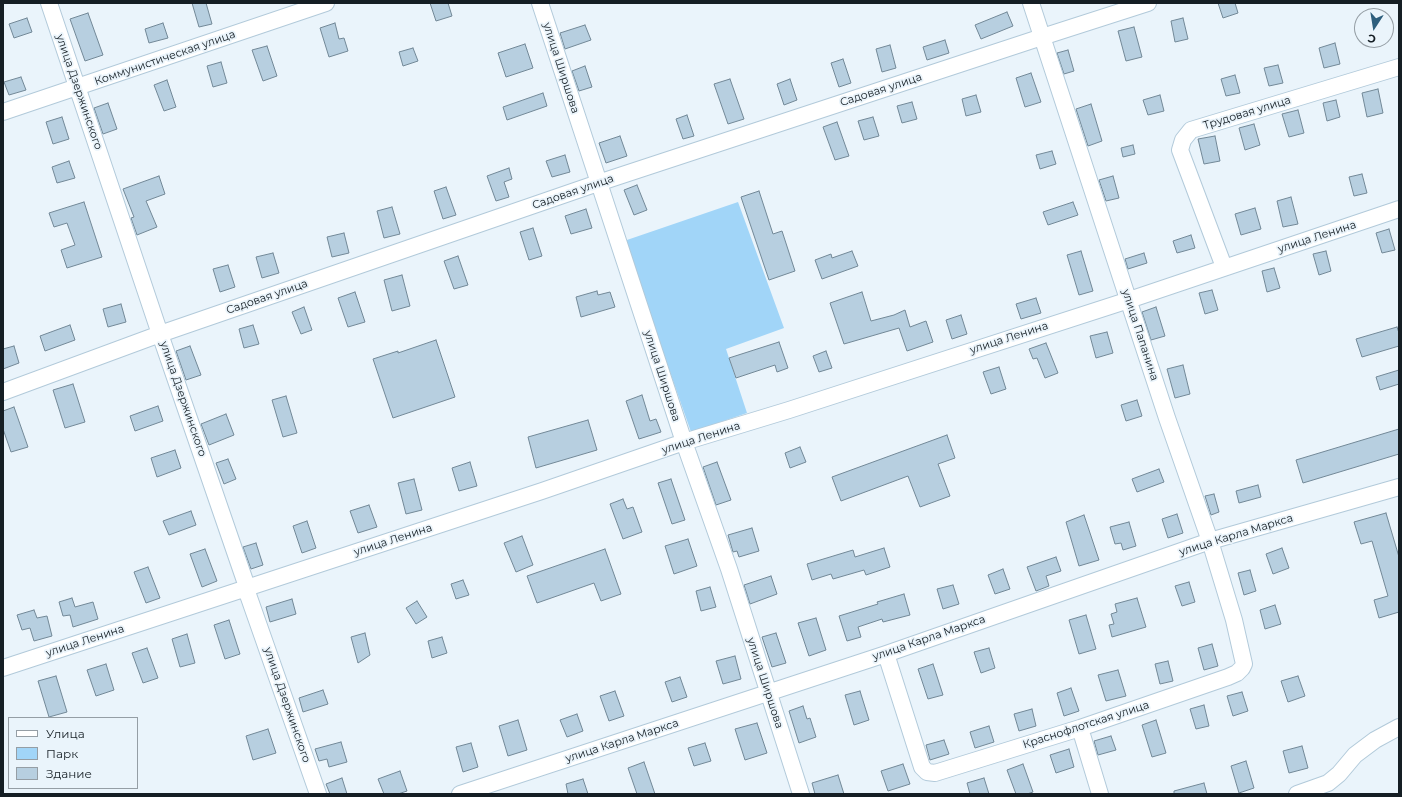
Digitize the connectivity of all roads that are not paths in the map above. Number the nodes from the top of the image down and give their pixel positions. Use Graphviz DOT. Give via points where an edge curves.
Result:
graph roads {
  1 [pos="49,3"];
  2 [pos="326,3"];
  3 [pos="540,3"];
  4 [pos="1031,3"];
  5 [pos="1148,3"];
  6 [pos="1042,37"];
  7 [pos="1399,67"];
  8 [pos="78,88"];
  9 [pos="3,112"];
  10 [pos="598,183"];
  11 [pos="1399,209"];
  12 [pos="1224,267"];
  13 [pos="1129,300"];
  14 [pos="160,334"];
  15 [pos="3,392"];
  16 [pos="684,442"];
  17 [pos="1399,487"];
  18 [pos="1210,541"];
  19 [pos="246,589"];
  20 [pos="886,654"];
  21 [pos="3,668"];
  22 [pos="1242,668"];
  23 [pos="768,692"];
  24 [pos="1399,727"];
  25 [pos="1080,728"];
  26 [pos="318,794"];
  27 [pos="460,794"];
  28 [pos="800,794"];
  29 [pos="1100,794"];
  30 [pos="1297,794"];
  1 -- 8 [label="street, улица Дзержинского"];
  2 -- 8 [label="street, Коммунистическая улица"];
  3 -- 10 [label="street, улица Ширшова"];
  4 -- 6 [label="street, улица Папанина"];
  5 -- 6 [label="street, Садовая улица"];
  6 -- 10 [label="street, Садовая улица"];
  6 -- 13 [label="street, улица Папанина"];
  7 -- 12 [label="street, Трудовая улица" via="1191,130 1183,140 1180,150"];
  8 -- 9 [label="street, Коммунистическая улица"];
  8 -- 14 [label="street, улица Дзержинского"];
  10 -- 14 [label="street, Садовая улица"];
  10 -- 16 [label="street, улица Ширшова"];
  11 -- 12 [label="street, улица Ленина"];
  12 -- 13 [label="street, улица Ленина"];
  13 -- 16 [label="street, улица Ленина"];
  13 -- 18 [label="street, улица Папанина"];
  14 -- 15 [label="street, Садовая улица"];
  14 -- 19 [label="street, улица Дзержинского"];
  16 -- 19 [label="street, улица Ленина"];
  16 -- 23 [label="street, улица Ширшова"];
  17 -- 18 [label="street, улица Карла Маркса"];
  18 -- 20 [label="street, улица Карла Маркса"];
  18 -- 22 [label="street, улица Папанина" via="1244,659"];
  19 -- 21 [label="street, улица Ленина"];
  19 -- 26 [label="street, улица Дзержинского"];
  20 -- 23 [label="street, улица Карла Маркса"];
  20 -- 25 [label="street, Краснофлотская улица" via="922,768 927,772 935,772"];
  22 -- 25 [label="street, Краснофлотская улица" via="1228,677"];
  23 -- 27 [label="street, улица Карла Маркса"];
  23 -- 28 [label="street, улица Ширшова"];
  24 -- 30 [label="street" via="1355,755 1328,783"];
  25 -- 29 [label="street"];
}
